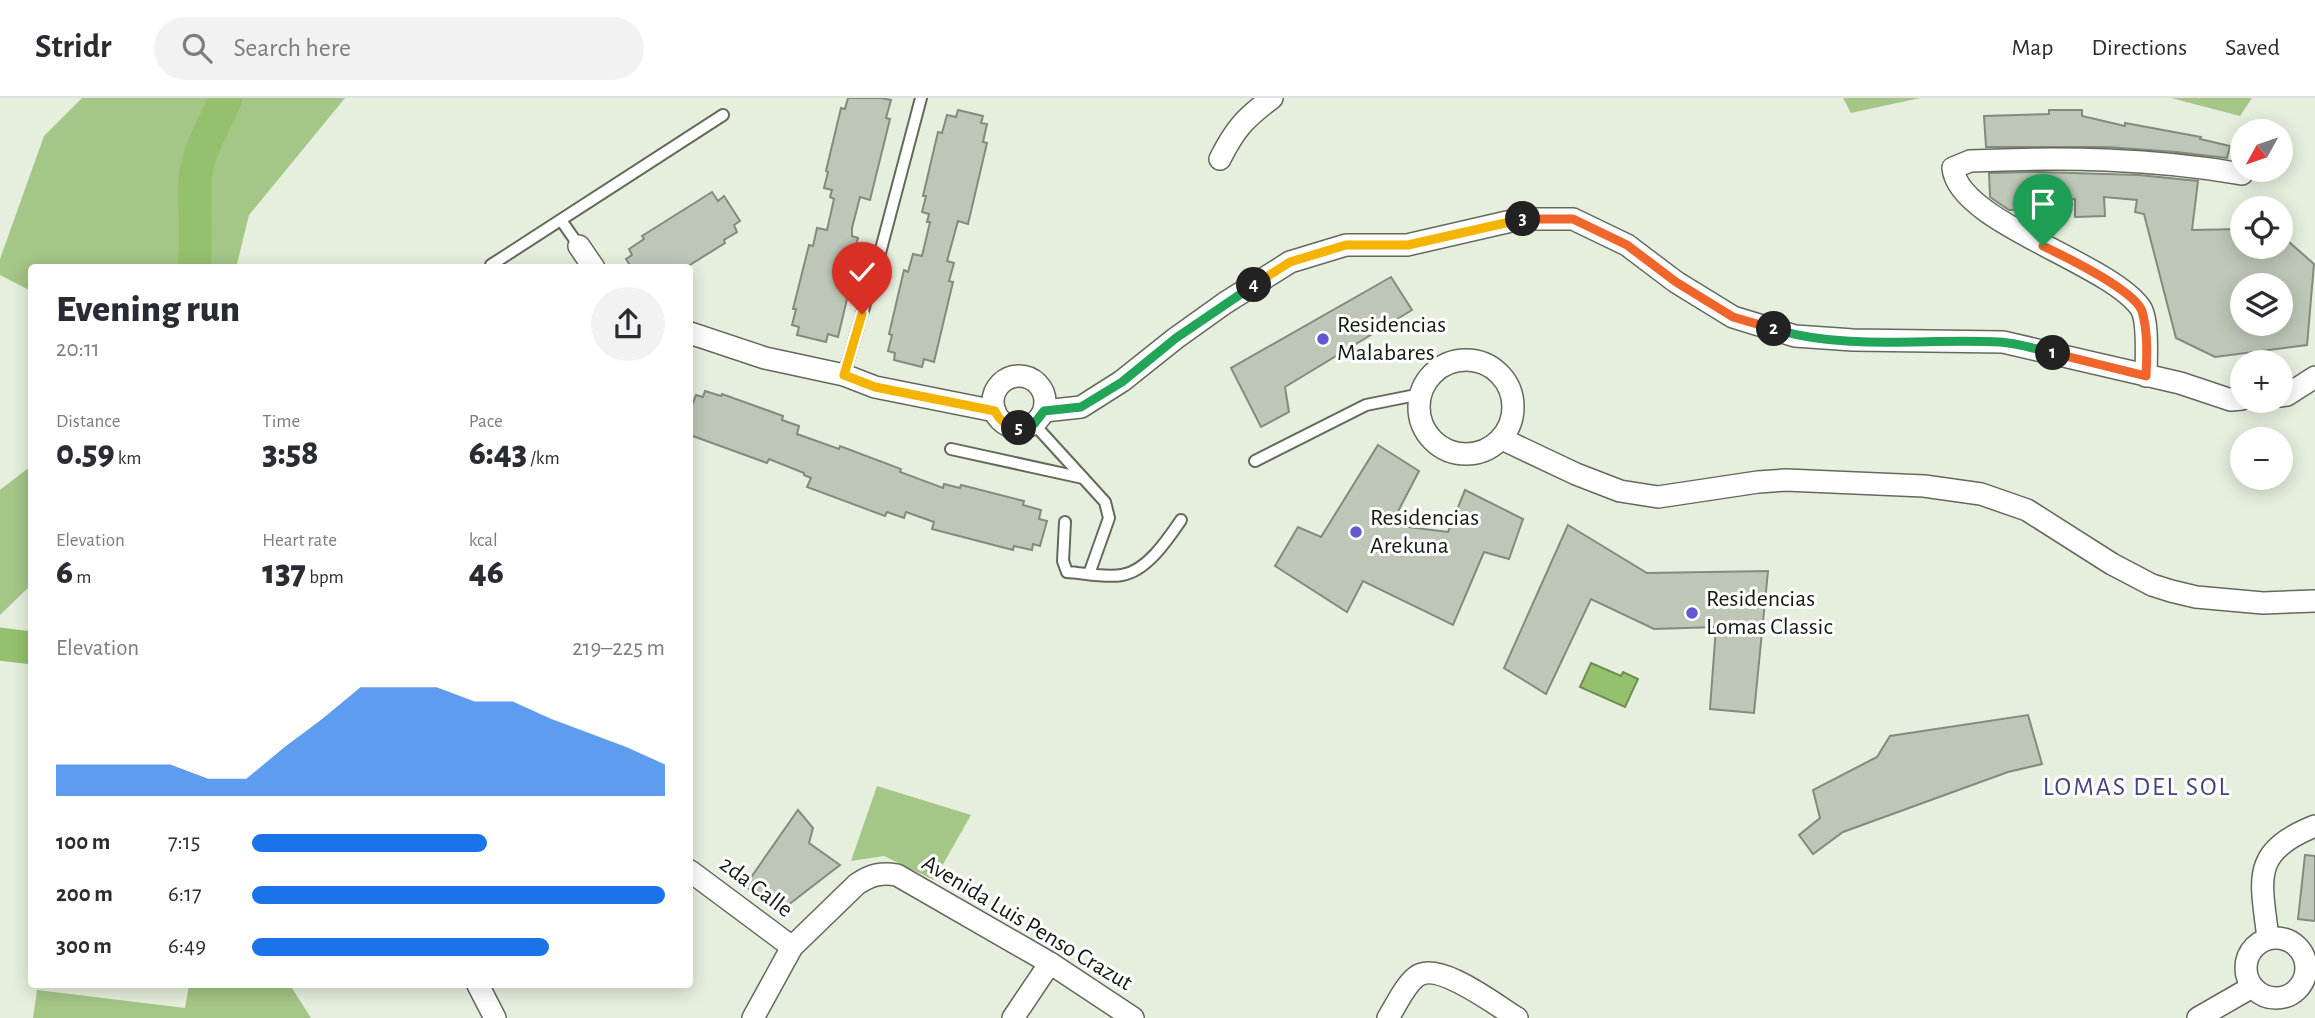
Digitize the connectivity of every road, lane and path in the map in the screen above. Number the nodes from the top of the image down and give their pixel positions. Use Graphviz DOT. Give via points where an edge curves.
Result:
graph roads {
  1 [pos="922,98"];
  2 [pos="1272,98"];
  3 [pos="723,115"];
  4 [pos="1220,159"];
  5 [pos="2230,171"];
  6 [pos="561,220"];
  7 [pos="579,246"];
  8 [pos="493,264"];
  9 [pos="591,264"];
  10 [pos="693,334"];
  11 [pos="844,375"];
  12 [pos="2146,376"];
  13 [pos="2315,377"];
  14 [pos="2293,391"];
  15 [pos="1421,394"];
  16 [pos="2230,400"];
  17 [pos="995,411"];
  18 [pos="1039,417"];
  19 [pos="1502,439"];
  20 [pos="951,449"];
  21 [pos="1255,461"];
  22 [pos="1083,478"];
  23 [pos="1181,520"];
  24 [pos="1065,522"];
  25 [pos="1089,574"];
  26 [pos="2315,601"];
  27 [pos="2315,826"];
  28 [pos="693,872"];
  29 [pos="2268,938"];
  30 [pos="792,947"];
  31 [pos="1050,962"];
  32 [pos="2310,973"];
  33 [pos="2252,987"];
  34 [pos="480,988"];
  35 [pos="495,1018"];
  36 [pos="753,1018"];
  37 [pos="1013,1018"];
  38 [pos="1133,1018"];
  39 [pos="1388,1018"];
  40 [pos="1517,1018"];
  41 [pos="2198,1018"];
  1 -- 11 [label="lane"];
  2 -- 4 [label="street" via="1234,132"];
  3 -- 6 [label="lane"];
  5 -- 12 [label="street" via="2127,160 1970,161 1953,168 1954,177 1974,202 2115,285 2141,308 2147,340"];
  6 -- 7 [label="lane"];
  6 -- 8 [label="lane"];
  7 -- 9 [label="street"];
  10 -- 11 [label="street" via="765,358"];
  11 -- 17 [label="street" via="875,387"];
  12 -- 16 [label="street"];
  12 -- 18 [label="street" via="2003,342 1795,336 1733,317 1627,245 1573,219 1520,219 1408,245 1346,245 1290,262 1215,310 1122,382 1081,407"];
  13 -- 14 [label="street"];
  15 -- 19 [label="street" via="1423,425 1444,449 1474,454"];
  15 -- 19 [label="street" via="1427,380 1443,365 1467,360 1495,370 1506,382 1514,411"];
  15 -- 21 [label="lane" via="1366,405"];
  17 -- 18 [label="street" via="1002,422 1018,428"];
  17 -- 18 [label="street" via="995,391 1007,378 1025,376 1044,393"];
  18 -- 22 [label="lane"];
  19 -- 26 [label="street" via="1620,491 1658,497 1786,480 1924,486 1981,494 2027,510 2152,585 2196,597 2263,603"];
  20 -- 22 [label="lane"];
  22 -- 25 [label="lane" via="1105,502 1109,518"];
  23 -- 25 [label="lane" via="1161,549 1137,569 1122,575"];
  24 -- 25 [label="lane" via="1063,561 1067,572"];
  27 -- 29 [label="street" via="2290,837 2267,860 2262,881"];
  28 -- 30 [label="street, 2da Calle"];
  29 -- 32 [label="street" via="2292,943"];
  29 -- 33 [label="street" via="2253,947 2246,963"];
  30 -- 31 [label="street, Avenida Luis Penso Crazut" via="858,884 884,872 897,875"];
  30 -- 36 [label="street, Avenida Luis Penso Crazut"];
  31 -- 37 [label="street"];
  31 -- 38 [label="street, Avenida Luis Penso Crazut"];
  32 -- 33 [label="street" via="2299,987 2279,998 2264,996"];
  33 -- 41 [label="street"];
  34 -- 35 [label="street"];
  39 -- 40 [label="street" via="1416,977 1428,971 1447,976"];
}
